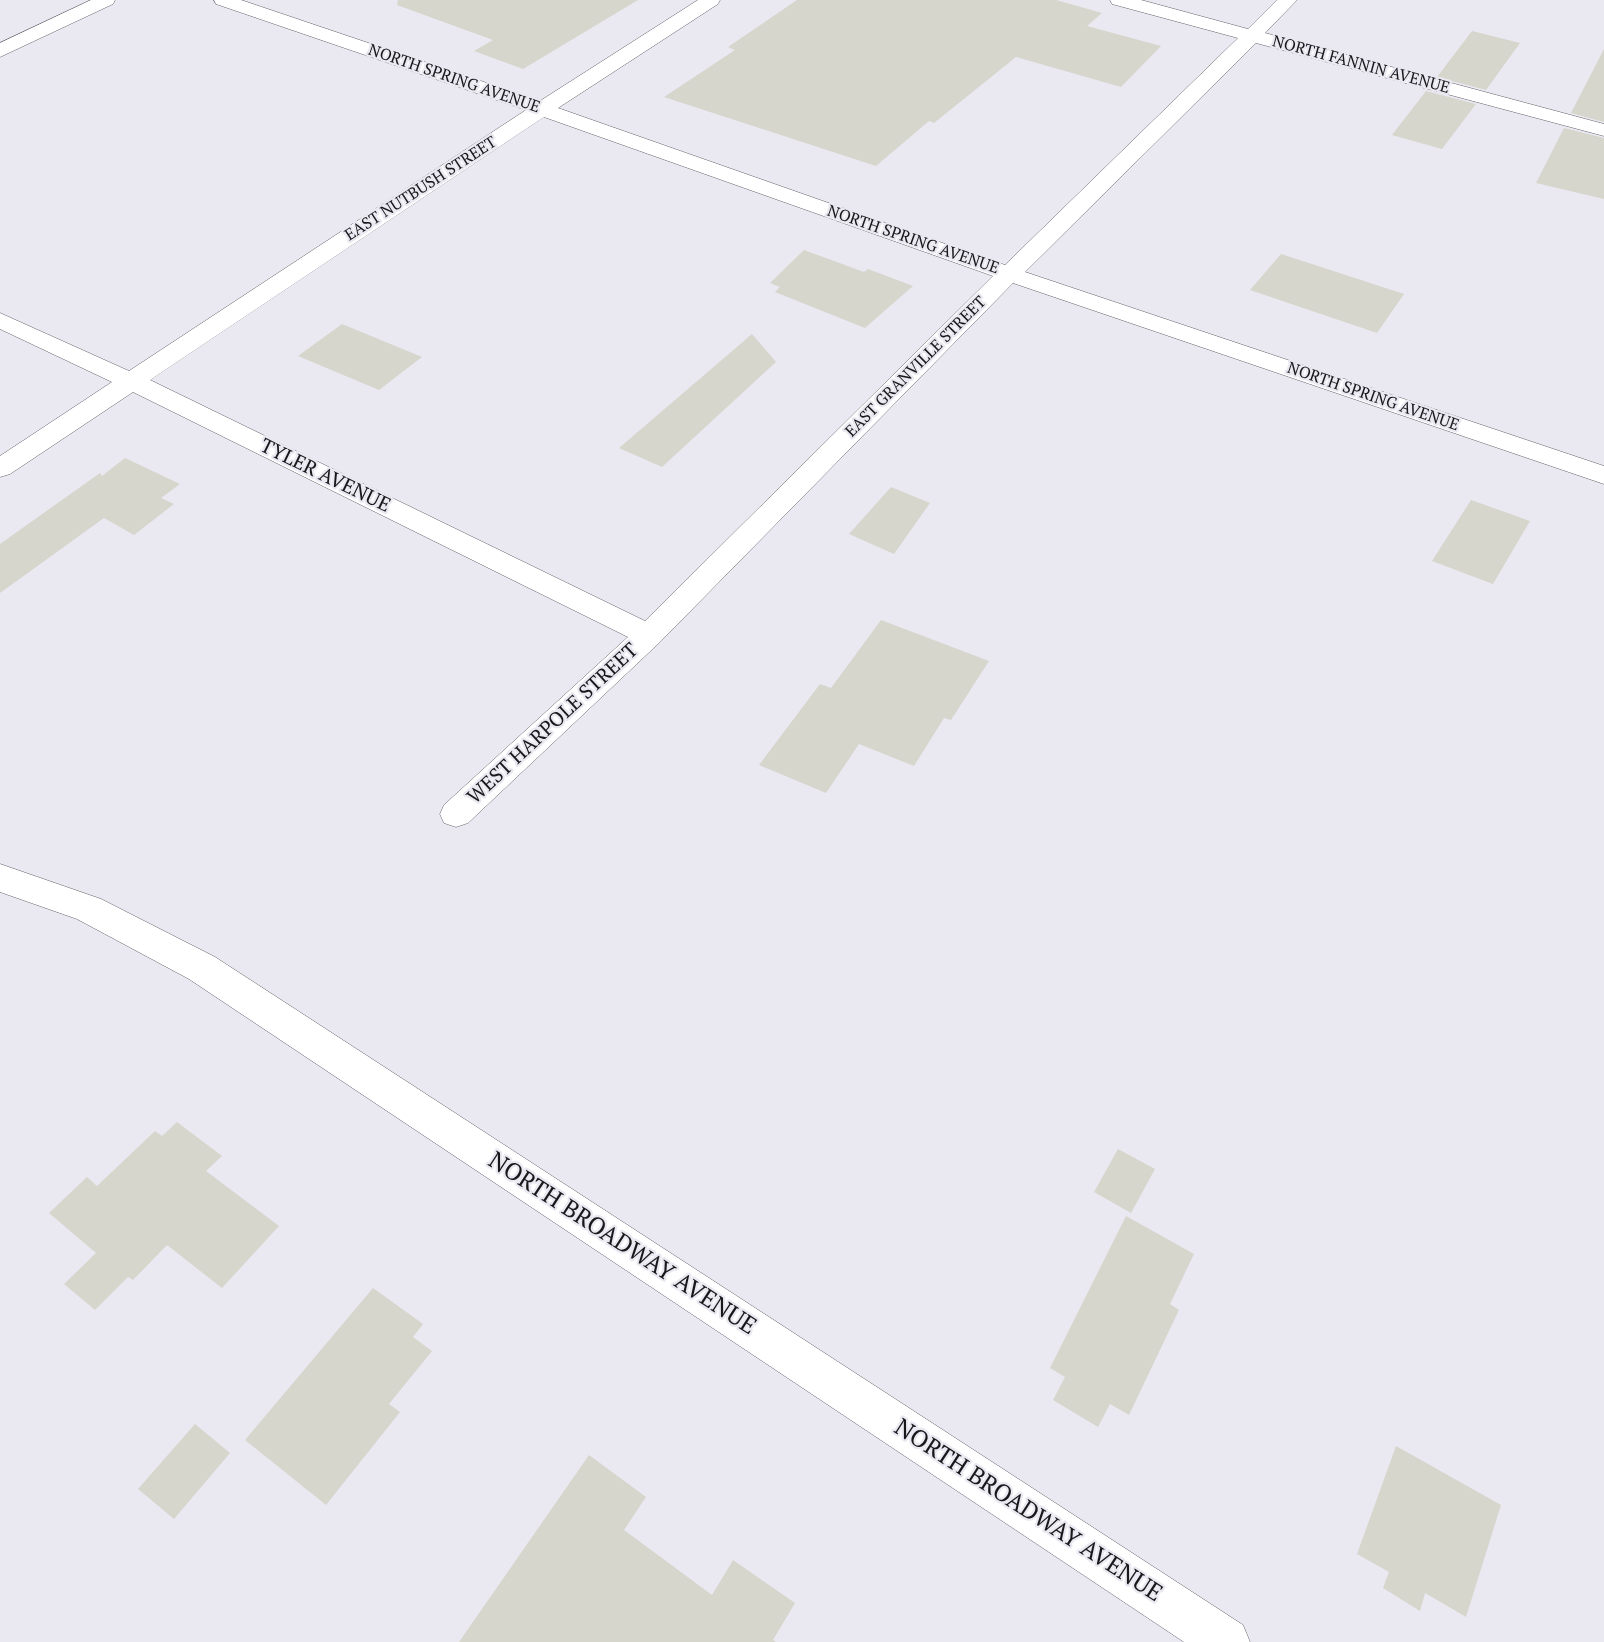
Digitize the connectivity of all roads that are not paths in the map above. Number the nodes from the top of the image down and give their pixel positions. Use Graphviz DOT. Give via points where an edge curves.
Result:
graph roads {
  1 [pos="106,0"];
  2 [pos="224,0"];
  3 [pos="711,0"];
  4 [pos="1119,0"];
  5 [pos="1288,0"];
  6 [pos="1252,36"];
  7 [pos="0,51"];
  8 [pos="542,109"];
  9 [pos="1604,130"];
  10 [pos="1009,274"];
  11 [pos="0,320"];
  12 [pos="131,381"];
  13 [pos="0,468"];
  14 [pos="1604,475"];
  15 [pos="649,635"];
  16 [pos="456,814"];
  17 [pos="0,878"];
  18 [pos="1226,1642"];
  1 -- 7 [label="street"];
  2 -- 8 [label="street, NORTH SPRING AVENUE"];
  3 -- 8 [label="street, EAST NUTBUSH STREET"];
  4 -- 6 [label="street, NORTH FANNIN AVENUE"];
  5 -- 6 [label="street, EAST GRANVILLE STREET"];
  6 -- 9 [label="street, NORTH FANNIN AVENUE"];
  6 -- 10 [label="street, EAST GRANVILLE STREET"];
  8 -- 10 [label="street, NORTH SPRING AVENUE"];
  8 -- 12 [label="street, EAST NUTBUSH STREET"];
  10 -- 14 [label="street, NORTH SPRING AVENUE"];
  10 -- 15 [label="street, EAST GRANVILLE STREET"];
  11 -- 12 [label="street, TYLER AVENUE"];
  12 -- 13 [label="street, EAST NUTBUSH STREET"];
  12 -- 15 [label="street, TYLER AVENUE"];
  15 -- 16 [label="street, WEST HARPOLE STREET"];
  17 -- 18 [label="street, NORTH BROADWAY AVENUE" via="90,909 202,968"];
}
